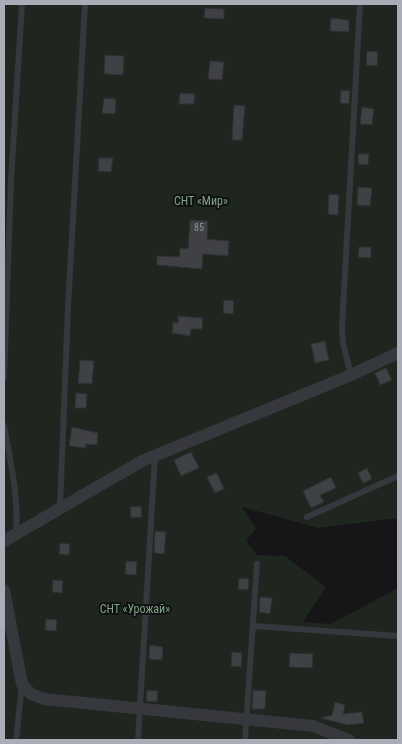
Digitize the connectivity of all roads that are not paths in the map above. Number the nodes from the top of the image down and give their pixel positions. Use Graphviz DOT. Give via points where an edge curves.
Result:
graph roads {
  1 [pos="22,4"];
  2 [pos="85,4"];
  3 [pos="360,4"];
  4 [pos="398,352"];
  5 [pos="352,374"];
  6 [pos="4,378"];
  7 [pos="4,424"];
  8 [pos="155,455"];
  9 [pos="398,476"];
  10 [pos="60,507"];
  11 [pos="307,517"];
  12 [pos="16,533"];
  13 [pos="4,541"];
  14 [pos="256,564"];
  15 [pos="4,590"];
  16 [pos="252,626"];
  17 [pos="398,636"];
  18 [pos="22,684"];
  19 [pos="140,708"];
  20 [pos="246,718"];
  21 [pos="16,740"];
  22 [pos="138,740"];
  23 [pos="245,740"];
  24 [pos="349,740"];
  1 -- 6 [label="lane" via="11,180"];
  2 -- 10 [label="lane"];
  3 -- 5 [label="lane" via="342,327 343,344"];
  4 -- 5 [label="street"];
  5 -- 8 [label="street"];
  7 -- 12 [label="lane" via="16,495"];
  8 -- 10 [label="street"];
  8 -- 19 [label="lane"];
  9 -- 11 [label="lane"];
  10 -- 12 [label="street"];
  12 -- 13 [label="street"];
  14 -- 16 [label="lane"];
  15 -- 18 [label="street"];
  16 -- 17 [label="lane"];
  16 -- 20 [label="lane"];
  18 -- 19 [label="street" via="31,694 44,699"];
  18 -- 21 [label="lane"];
  19 -- 20 [label="street"];
  19 -- 22 [label="lane"];
  20 -- 23 [label="lane"];
  20 -- 24 [label="street" via="313,726"];
}
